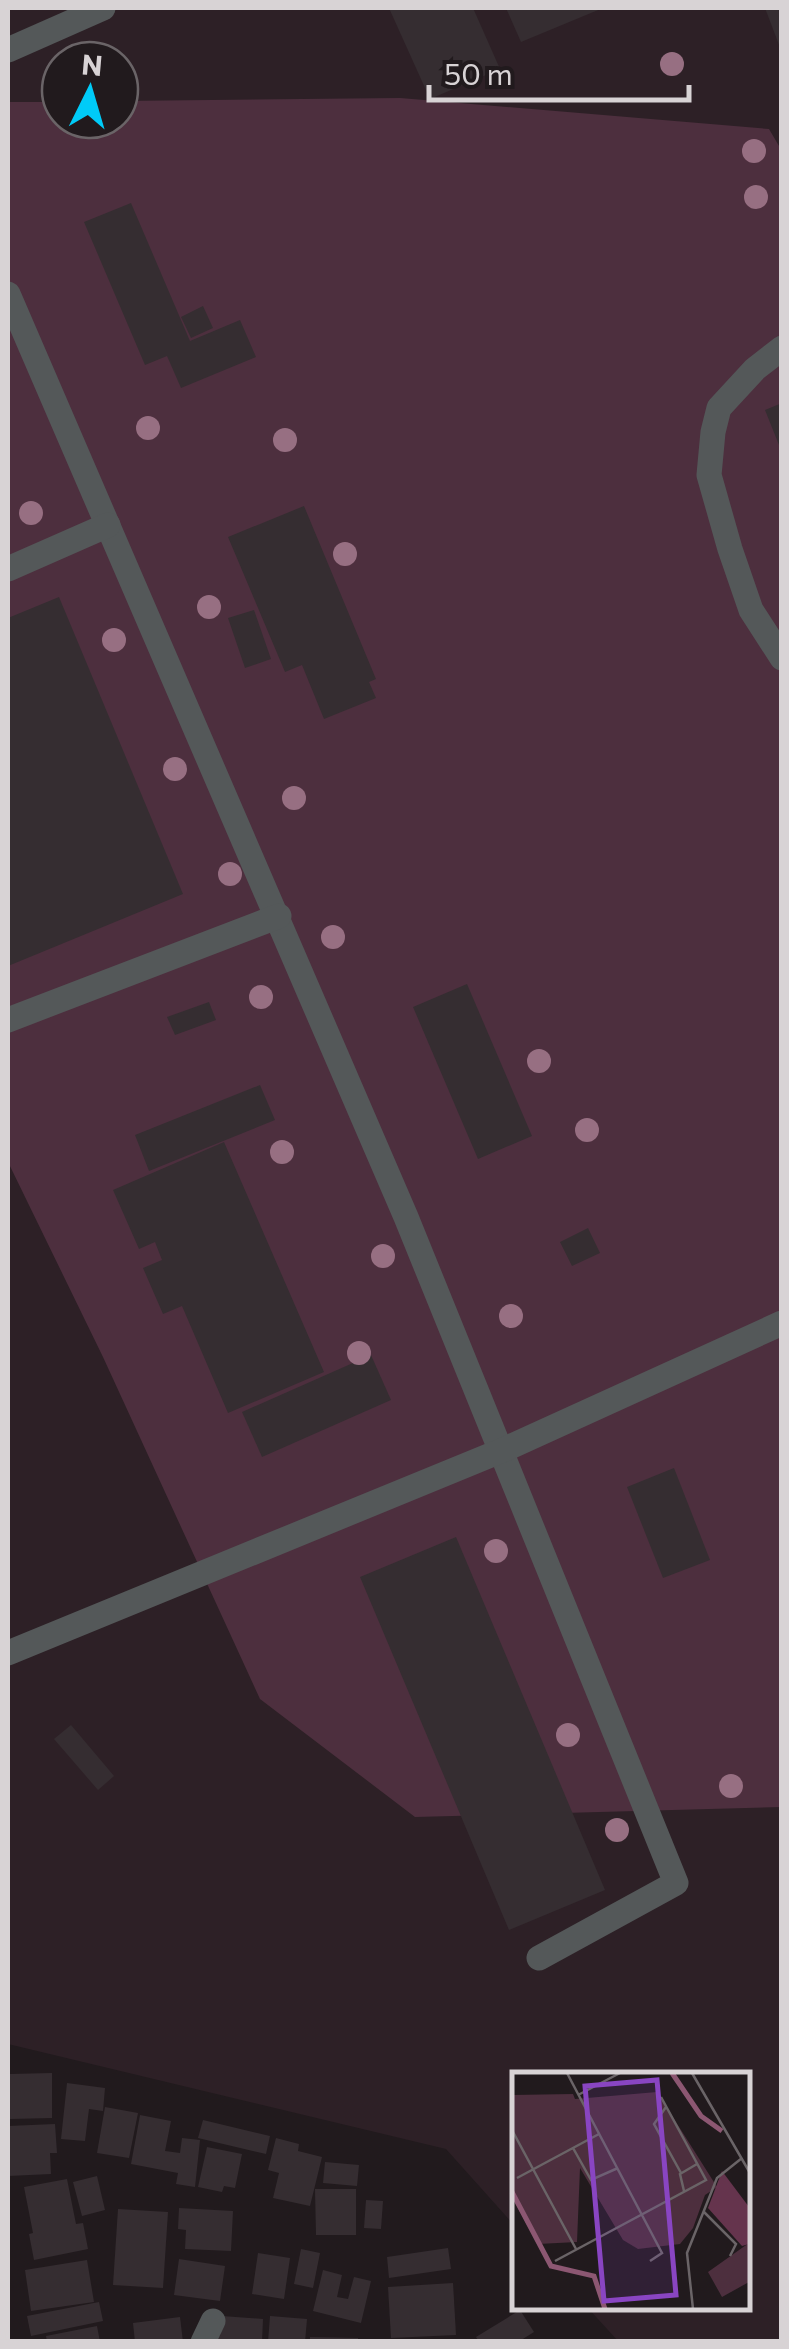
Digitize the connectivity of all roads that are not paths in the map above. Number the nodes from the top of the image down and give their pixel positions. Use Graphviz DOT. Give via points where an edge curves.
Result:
graph roads {
  1 [pos="103,8"];
  2 [pos="8,50"];
  3 [pos="8,294"];
  4 [pos="782,348"];
  5 [pos="108,526"];
  6 [pos="8,569"];
  7 [pos="782,658"];
  8 [pos="278,916"];
  9 [pos="8,1020"];
  10 [pos="782,1323"];
  11 [pos="502,1450"];
  12 [pos="8,1653"];
  13 [pos="539,1958"];
  1 -- 2 [label="lane"];
  3 -- 5 [label="lane"];
  4 -- 7 [label="lane" via="719,408 709,475 751,610"];
  5 -- 6 [label="lane"];
  5 -- 8 [label="lane"];
  8 -- 9 [label="lane"];
  8 -- 11 [label="lane"];
  10 -- 11 [label="lane"];
  11 -- 12 [label="lane"];
  11 -- 13 [label="lane" via="676,1882"];
}
